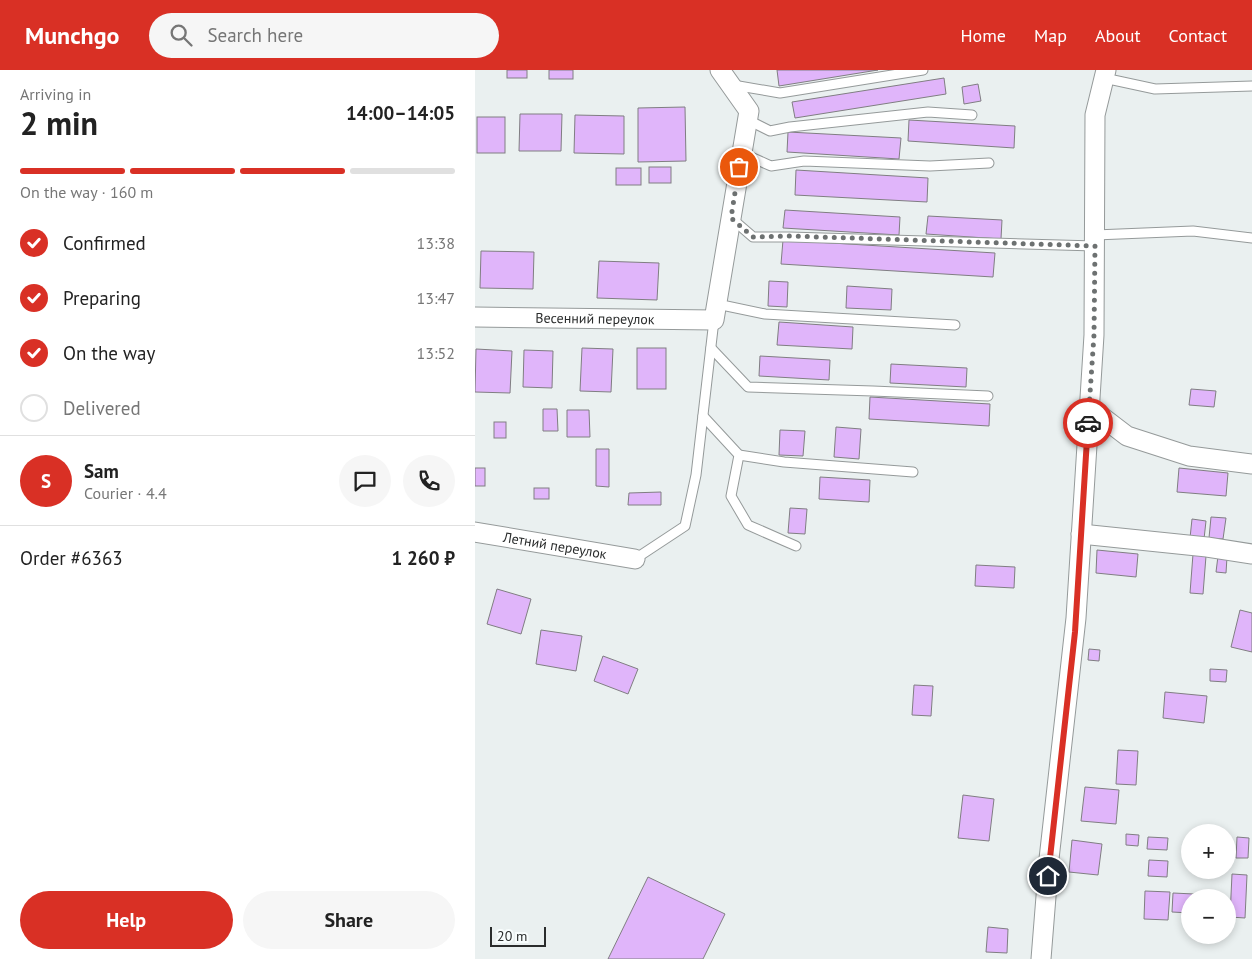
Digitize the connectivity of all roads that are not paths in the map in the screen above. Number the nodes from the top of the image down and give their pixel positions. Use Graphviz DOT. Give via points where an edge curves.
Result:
graph roads {
  1 [pos="923,70"];
  2 [pos="1105,74"];
  3 [pos="725,77"];
  4 [pos="1252,86"];
  5 [pos="972,116"];
  6 [pos="748,120"];
  7 [pos="742,153"];
  8 [pos="989,163"];
  9 [pos="731,218"];
  10 [pos="1252,238"];
  11 [pos="1095,241"];
  12 [pos="716,312"];
  13 [pos="475,317"];
  14 [pos="955,325"];
  15 [pos="711,348"];
  16 [pos="988,396"];
  17 [pos="1089,407"];
  18 [pos="703,416"];
  19 [pos="739,455"];
  20 [pos="1252,464"];
  21 [pos="913,472"];
  22 [pos="475,532"];
  23 [pos="1081,534"];
  24 [pos="796,546"];
  25 [pos="1252,554"];
  26 [pos="635,559"];
  27 [pos="1041,959"];
  1 -- 3 [label="lane" via="780,93"];
  2 -- 4 [label="lane" via="1155,89"];
  2 -- 11 [label="street" via="1095,115"];
  3 -- 6 [label="street" via="749,111"];
  5 -- 6 [label="lane" via="928,112 770,131"];
  6 -- 7 [label="street"];
  7 -- 8 [label="lane" via="771,166 804,161 930,166"];
  7 -- 9 [label="street"];
  9 -- 11 [label="lane" via="753,237"];
  9 -- 12 [label="street"];
  10 -- 11 [label="lane" via="1193,231"];
  11 -- 17 [label="street"];
  12 -- 13 [label="street, Весенний переулок"];
  12 -- 14 [label="lane"];
  12 -- 15 [label="lane"];
  15 -- 16 [label="lane" via="748,387"];
  15 -- 18 [label="lane"];
  17 -- 20 [label="street" via="1127,436 1189,456"];
  17 -- 23 [label="street"];
  18 -- 19 [label="lane"];
  18 -- 26 [label="lane" via="696,475 685,526"];
  19 -- 21 [label="lane" via="784,462"];
  19 -- 24 [label="lane" via="731,496 748,525"];
  22 -- 26 [label="street, Летний переулок"];
  23 -- 25 [label="street"];
  23 -- 27 [label="street" via="1075,632"];
}
